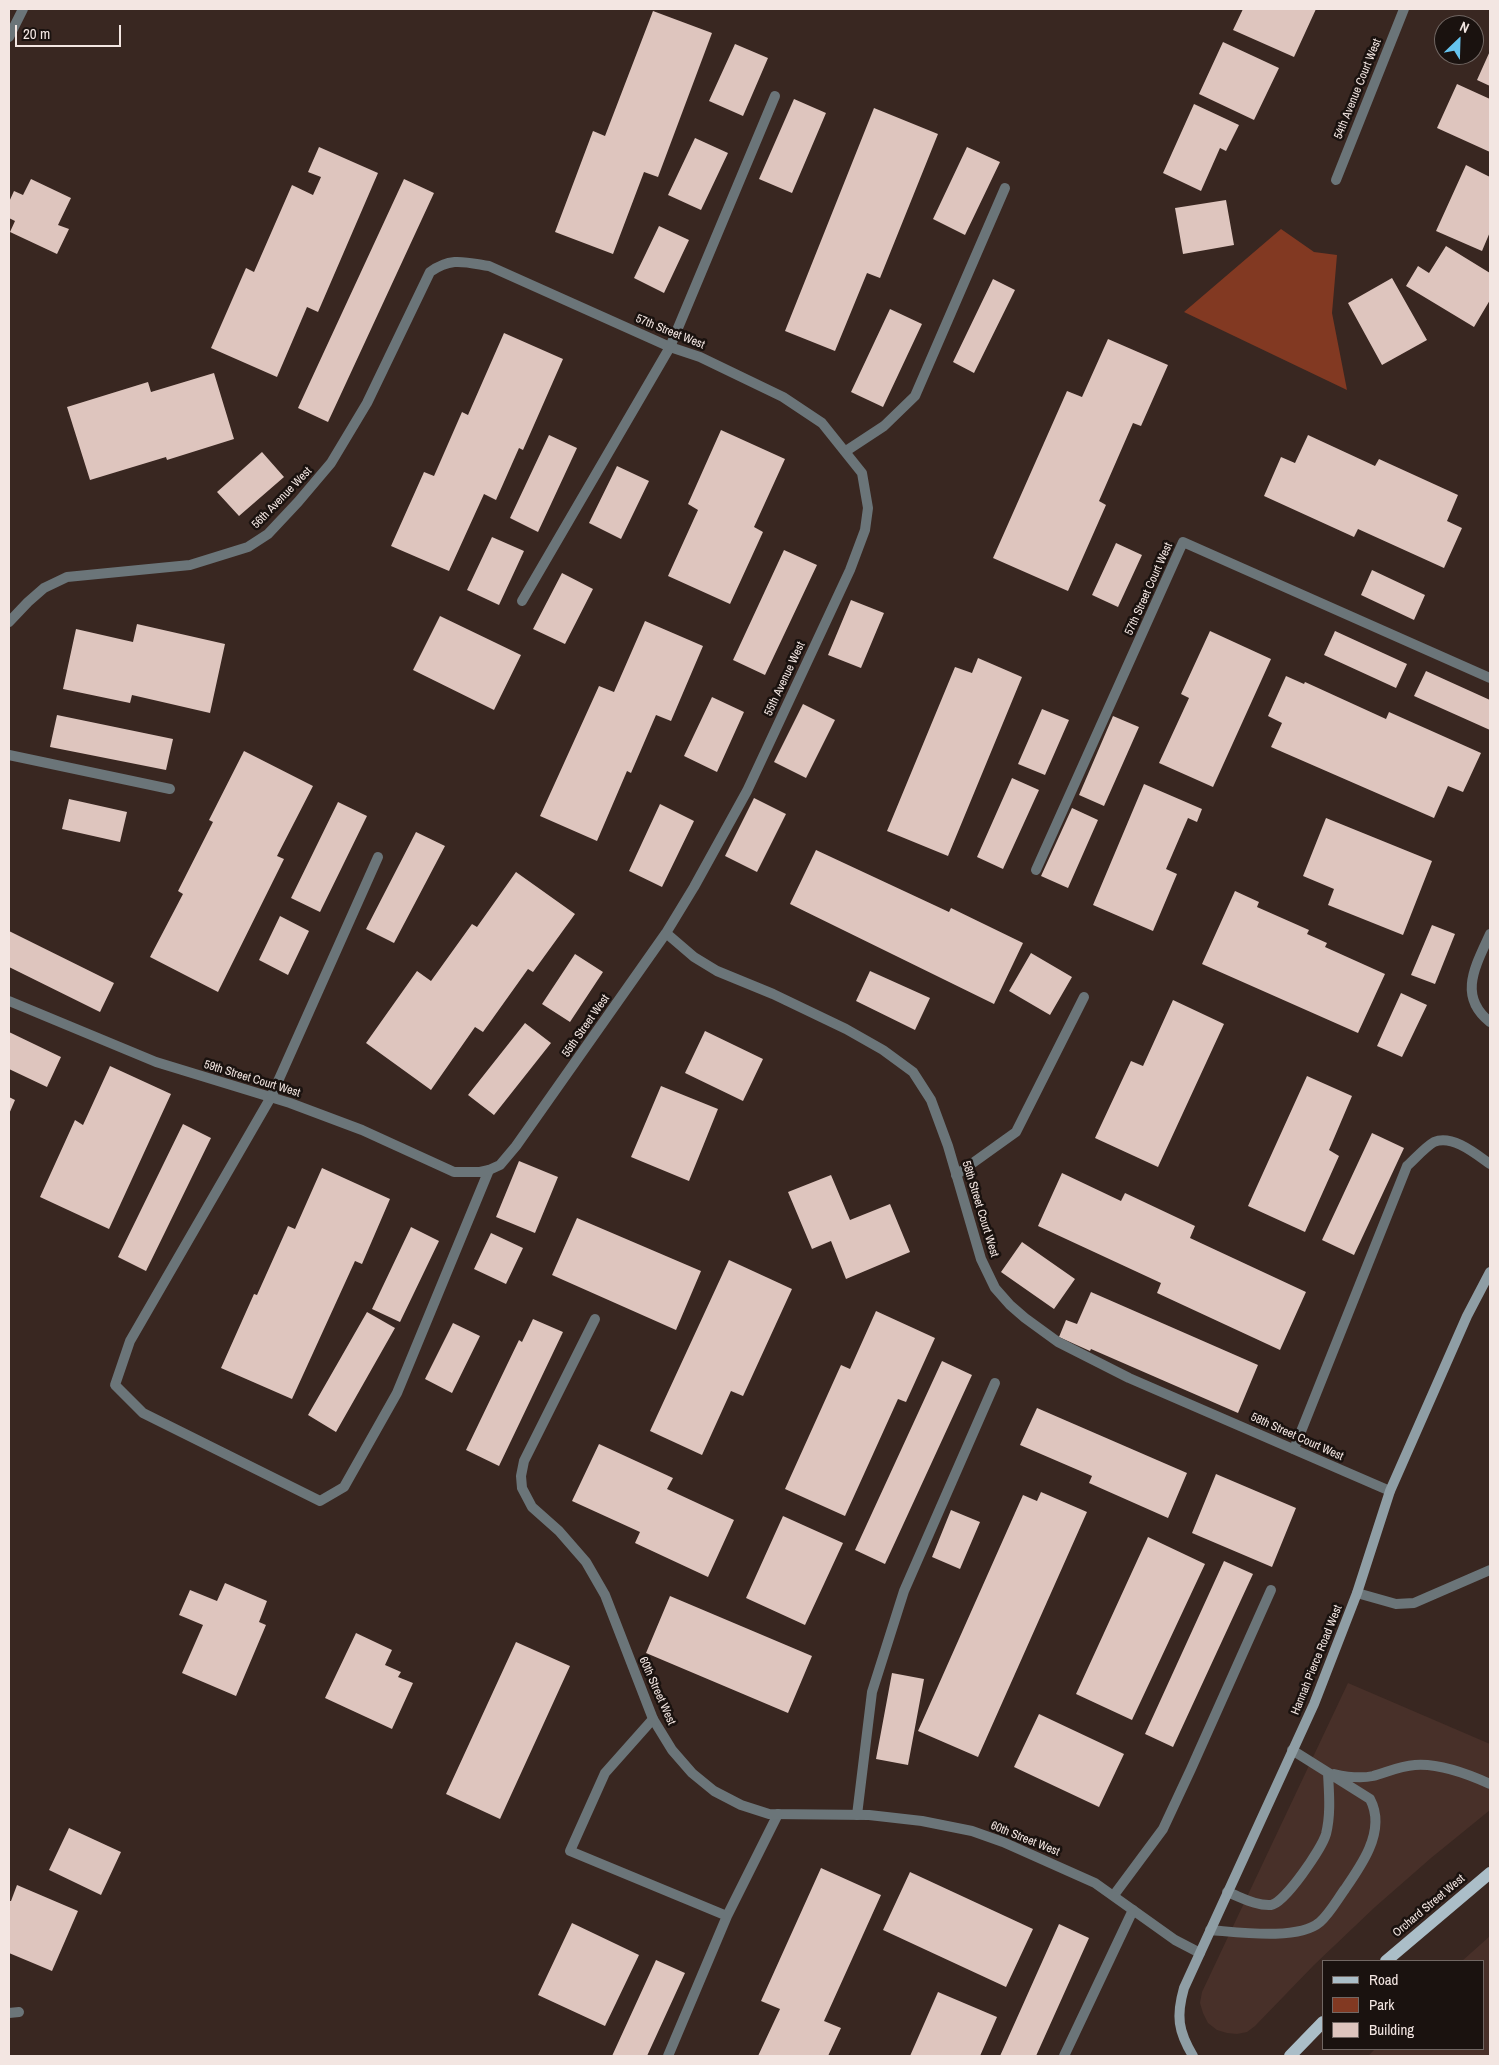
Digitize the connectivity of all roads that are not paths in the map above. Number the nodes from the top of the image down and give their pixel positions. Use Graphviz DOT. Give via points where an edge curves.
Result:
graph roads {
  1 [pos="23,9"];
  2 [pos="1404,9"];
  3 [pos="9,38"];
  4 [pos="775,96"];
  5 [pos="1336,180"];
  6 [pos="1005,188"];
  7 [pos="442,264"];
  8 [pos="670,347"];
  9 [pos="846,451"];
  10 [pos="862,473"];
  11 [pos="522,601"];
  12 [pos="9,622"];
  13 [pos="1490,678"];
  14 [pos="9,754"];
  15 [pos="170,789"];
  16 [pos="378,857"];
  17 [pos="1036,870"];
  18 [pos="694,888"];
  19 [pos="666,933"];
  20 [pos="1490,934"];
  21 [pos="1084,997"];
  22 [pos="9,1001"];
  23 [pos="1490,1022"];
  24 [pos="271,1097"];
  25 [pos="1490,1164"];
  26 [pos="489,1170"];
  27 [pos="956,1175"];
  28 [pos="1490,1272"];
  29 [pos="595,1319"];
  30 [pos="995,1383"];
  31 [pos="1294,1449"];
  32 [pos="1390,1491"];
  33 [pos="1490,1570"];
  34 [pos="1271,1590"];
  35 [pos="1357,1593"];
  36 [pos="653,1719"];
  37 [pos="1292,1750"];
  38 [pos="1328,1773"];
  39 [pos="1490,1784"];
  40 [pos="778,1814"];
  41 [pos="857,1815"];
  42 [pos="1490,1873"];
  43 [pos="1227,1892"];
  44 [pos="1114,1895"];
  45 [pos="1133,1910"];
  46 [pos="727,1916"];
  47 [pos="1210,1930"];
  48 [pos="1200,1953"];
  49 [pos="1387,1960"];
  50 [pos="1322,2023"];
  51 [pos="668,2056"];
  52 [pos="1064,2056"];
  53 [pos="1193,2056"];
  54 [pos="1290,2056"];
  1 -- 3 [label="street"];
  2 -- 5 [label="street, 54th Avenue Court West"];
  4 -- 8 [label="street"];
  6 -- 9 [label="street" via="915,396 884,426"];
  7 -- 8 [label="street, 57th Street West" via="456,261 489,266"];
  7 -- 12 [label="street, 56th Avenue West" via="430,272 367,403 331,463 268,534 248,548 190,565 67,577 44,588"];
  8 -- 9 [label="street, 57th Street West" via="700,357 784,397 822,423"];
  8 -- 11 [label="street"];
  9 -- 10 [label="street, 57th Street West"];
  10 -- 18 [label="street, 55th Avenue West" via="868,508 865,530 850,570 747,791"];
  13 -- 17 [label="street, 57th Street Court West" via="1183,542"];
  14 -- 15 [label="street"];
  16 -- 24 [label="street"];
  18 -- 19 [label="street, 55th Street West"];
  19 -- 26 [label="street, 55th Street West" via="516,1146 500,1165"];
  19 -- 27 [label="street, 58th Street Court West" via="694,957 717,971 846,1029 913,1072 931,1100"];
  20 -- 23 [label="street" via="1471,986 1474,1003"];
  21 -- 27 [label="street" via="1016,1132"];
  22 -- 24 [label="street, 59th Street Court West" via="156,1062"];
  24 -- 26 [label="street, 59th Street Court West" via="362,1130 454,1172"];
  24 -- 26 [label="street" via="130,1341 115,1385 142,1413 320,1501 344,1486 397,1393"];
  25 -- 31 [label="street" via="1448,1140 1434,1142 1408,1166"];
  27 -- 31 [label="street, 58th Street Court West" via="981,1258 995,1288 1025,1318 1058,1342 1129,1378"];
  28 -- 32 [label="street, Hannah Pierce Road West" via="1467,1316"];
  29 -- 36 [label="street, 60th Street West" via="524,1461 522,1488 532,1507 586,1562 600,1587"];
  30 -- 41 [label="street" via="904,1591 872,1692"];
  31 -- 32 [label="street, 58th Street Court West"];
  32 -- 35 [label="street, Hannah Pierce Road West"];
  33 -- 35 [label="street" via="1414,1603 1396,1604"];
  34 -- 44 [label="street" via="1163,1829"];
  35 -- 37 [label="street, Hannah Pierce Road West"];
  36 -- 40 [label="street, 60th Street West" via="672,1750 714,1791 742,1805"];
  36 -- 46 [label="street" via="605,1773 570,1851"];
  37 -- 38 [label="street"];
  37 -- 43 [label="street, Hannah Pierce Road West"];
  38 -- 39 [label="street" via="1352,1778 1416,1765 1455,1771"];
  38 -- 43 [label="street" via="1330,1813 1326,1836 1295,1885 1272,1905 1252,1902"];
  38 -- 47 [label="street" via="1370,1800 1376,1820 1373,1839 1364,1860 1329,1912 1318,1924 1286,1933"];
  40 -- 41 [label="street, 60th Street West"];
  40 -- 46 [label="street"];
  41 -- 44 [label="street, 60th Street West" via="922,1821 972,1831 1068,1870"];
  42 -- 49 [label="main road, Orchard Street West"];
  43 -- 47 [label="street, Hannah Pierce Road West"];
  44 -- 45 [label="street, 60th Street West"];
  45 -- 48 [label="street, 60th Street West" via="1175,1940"];
  45 -- 52 [label="street"];
  46 -- 51 [label="street"];
  47 -- 48 [label="street, Hannah Pierce Road West"];
  48 -- 53 [label="street, Hannah Pierce Road West" via="1184,1988 1178,2017 1180,2031"];
  50 -- 54 [label="main road"];
}
